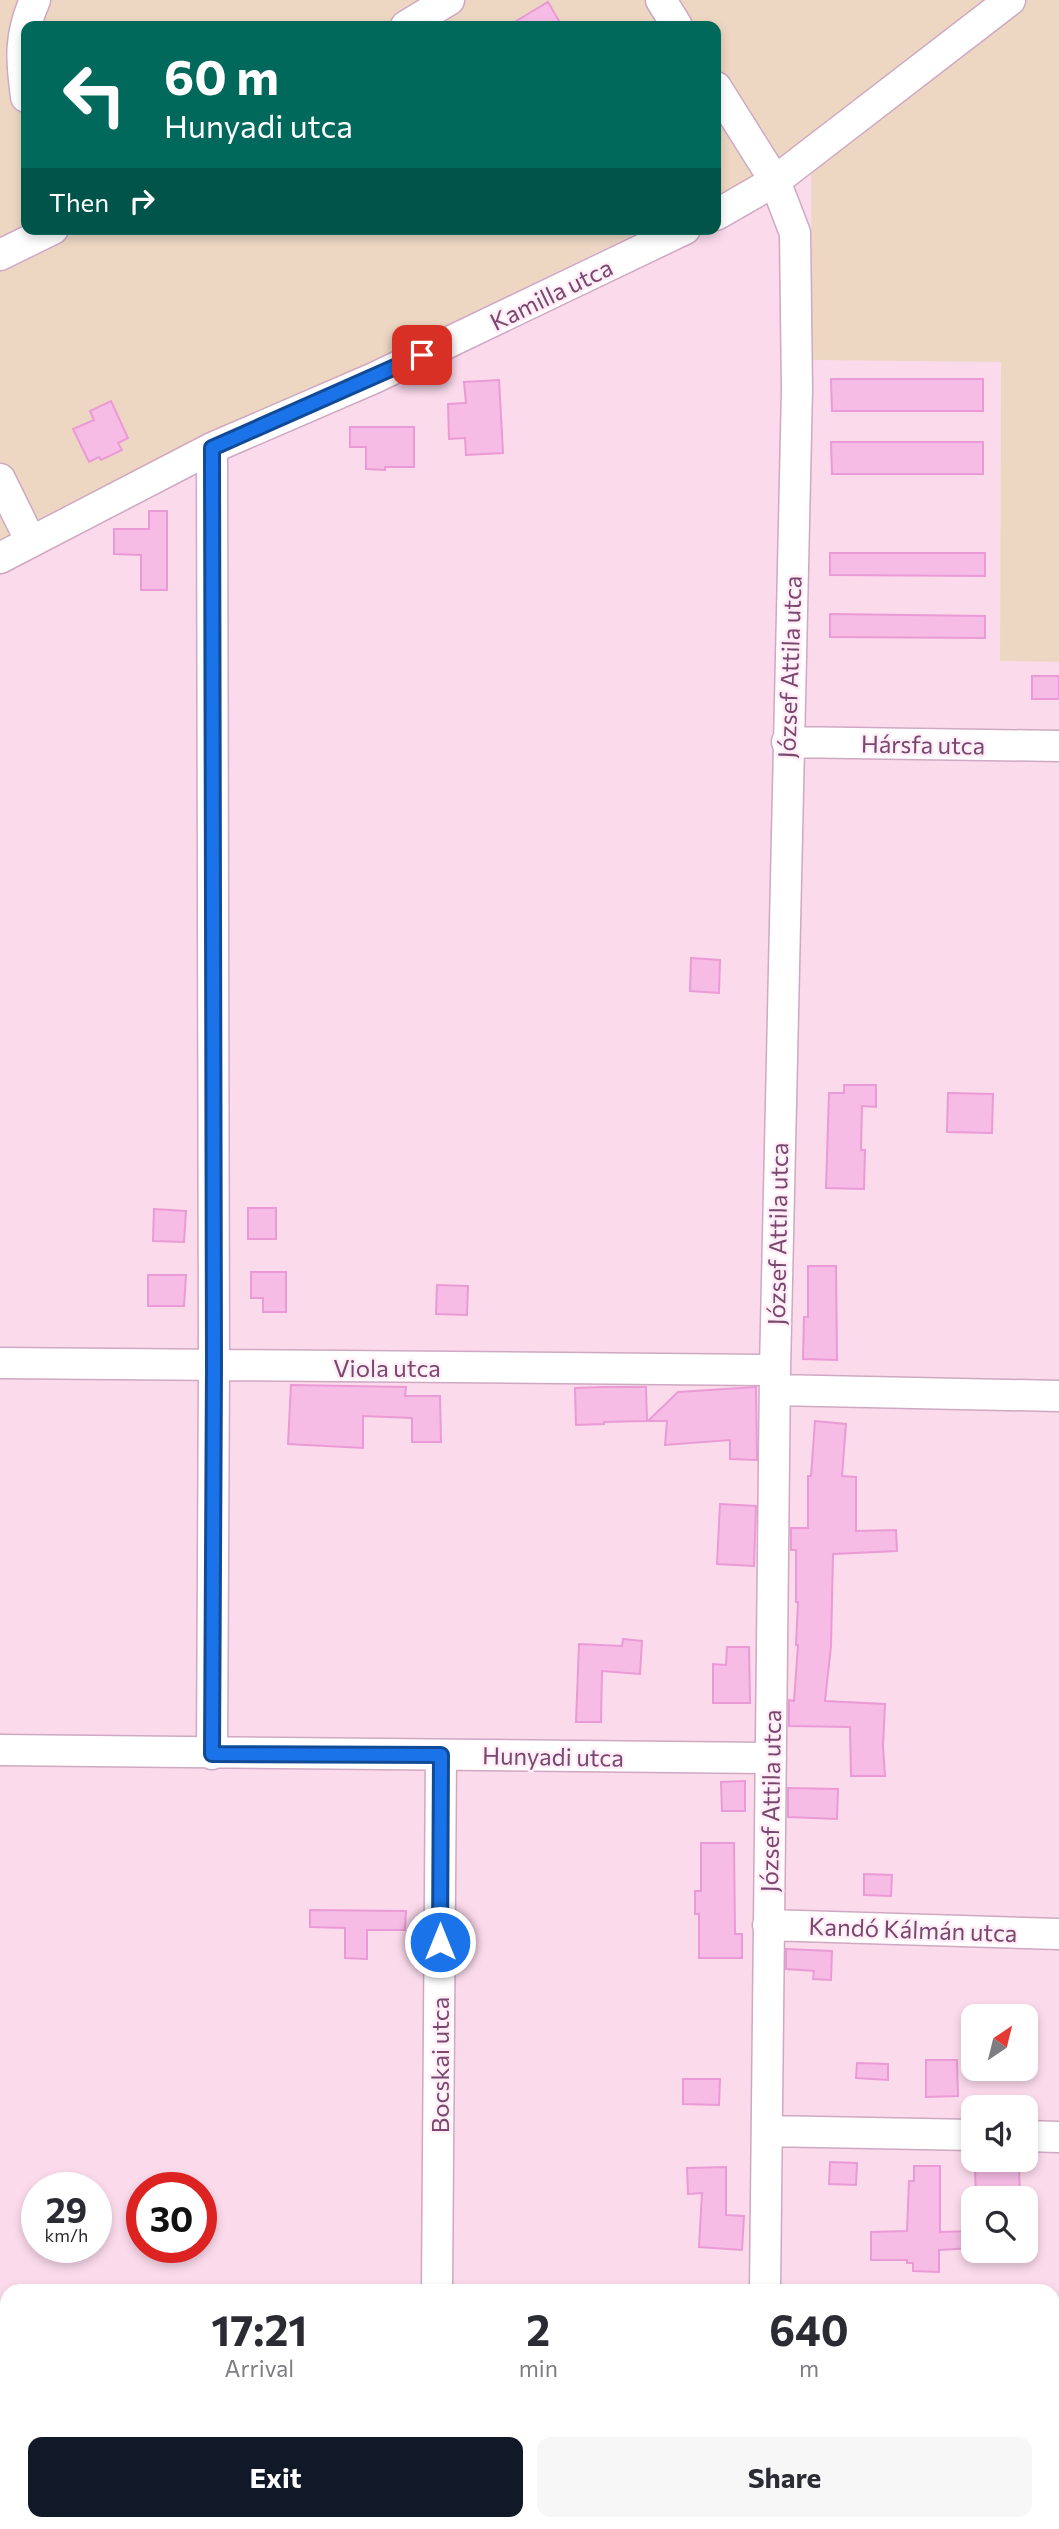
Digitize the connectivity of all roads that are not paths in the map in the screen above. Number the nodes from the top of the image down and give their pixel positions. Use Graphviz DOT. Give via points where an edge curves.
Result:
graph roads {
  1 [pos="35,0"];
  2 [pos="449,0"];
  3 [pos="661,0"];
  4 [pos="1010,0"];
  5 [pos="27,21"];
  6 [pos="414,21"];
  7 [pos="674,21"];
  8 [pos="721,95"];
  9 [pos="775,181"];
  10 [pos="721,212"];
  11 [pos="40,235"];
  12 [pos="672,235"];
  13 [pos="0,254"];
  14 [pos="212,448"];
  15 [pos="0,479"];
  16 [pos="31,542"];
  17 [pos="0,558"];
  18 [pos="787,742"];
  19 [pos="1059,746"];
  20 [pos="0,1363"];
  21 [pos="214,1366"];
  22 [pos="775,1380"];
  23 [pos="1059,1396"];
  24 [pos="0,1750"];
  25 [pos="212,1754"];
  26 [pos="441,1755"];
  27 [pos="771,1758"];
  28 [pos="768,1925"];
  29 [pos="1059,1934"];
  30 [pos="767,2131"];
  31 [pos="961,2135"];
  32 [pos="1038,2136"];
  33 [pos="1059,2137"];
  34 [pos="437,2284"];
  35 [pos="765,2284"];
  1 -- 5 [label="street"];
  2 -- 6 [label="street"];
  3 -- 7 [label="street"];
  4 -- 9 [label="street"];
  8 -- 9 [label="street, József Attila utca"];
  9 -- 10 [label="street"];
  9 -- 18 [label="street, József Attila utca" via="795,233 797,389"];
  11 -- 13 [label="street"];
  12 -- 14 [label="street, Kamilla utca" via="374,378"];
  14 -- 16 [label="street, Kamilla utca"];
  14 -- 21 [label="street"];
  15 -- 16 [label="street"];
  16 -- 17 [label="street, Kamilla utca"];
  18 -- 19 [label="street, Hársfa utca"];
  18 -- 22 [label="street, József Attila utca"];
  20 -- 21 [label="street, Viola utca"];
  21 -- 22 [label="street, Viola utca"];
  21 -- 25 [label="street"];
  22 -- 23 [label="street, Viola utca"];
  22 -- 27 [label="street, József Attila utca"];
  24 -- 25 [label="street, Hunyadi utca"];
  25 -- 26 [label="street, Hunyadi utca"];
  26 -- 27 [label="street, Hunyadi utca"];
  26 -- 34 [label="street, Bocskai utca"];
  27 -- 28 [label="street, József Attila utca"];
  28 -- 29 [label="street, Kandó Kálmán utca"];
  28 -- 30 [label="street, József Attila utca"];
  30 -- 31 [label="street"];
  30 -- 35 [label="street, József Attila utca"];
  32 -- 33 [label="street"];
}
